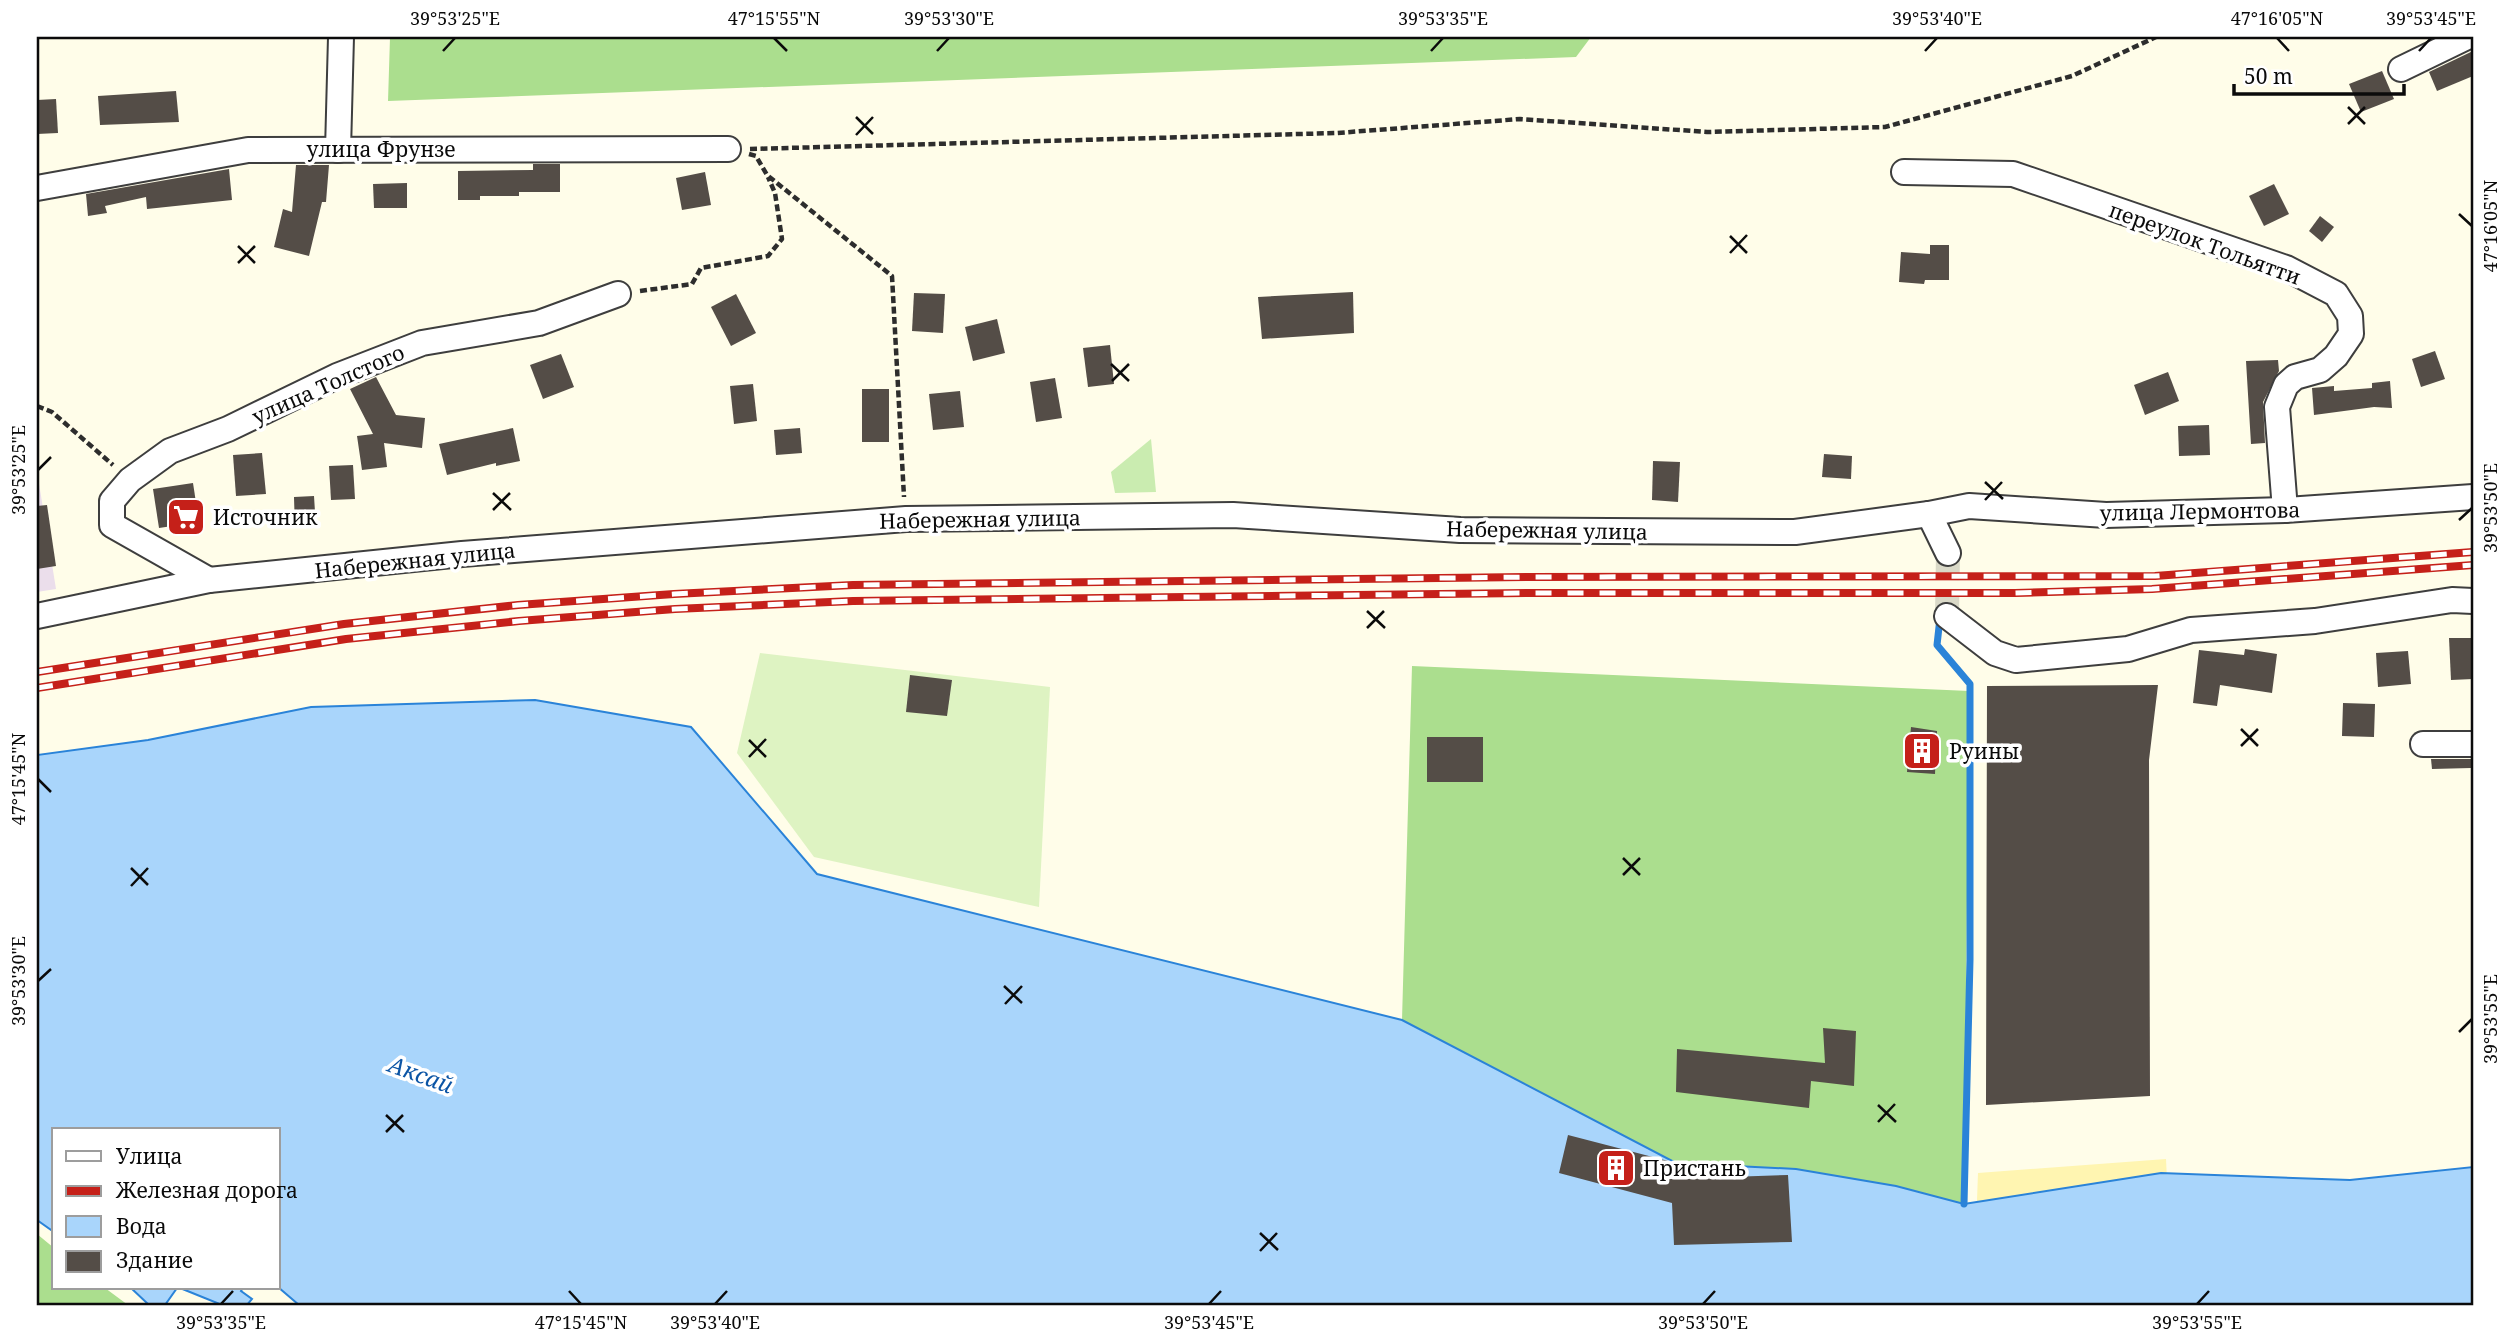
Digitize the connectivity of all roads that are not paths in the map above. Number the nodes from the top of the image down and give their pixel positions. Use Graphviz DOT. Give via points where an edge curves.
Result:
graph roads {
  1 [pos="341,37"];
  2 [pos="2467,37"];
  3 [pos="2401,69"];
  4 [pos="728,149"];
  5 [pos="338,150"];
  6 [pos="1904,172"];
  7 [pos="37,188"];
  8 [pos="618,294"];
  9 [pos="2473,497"];
  10 [pos="2285,510"];
  11 [pos="1928,514"];
  12 [pos="1948,553"];
  13 [pos="209,580"];
  14 [pos="2473,601"];
  15 [pos="37,616"];
  16 [pos="1947,616"];
  17 [pos="2423,744"];
  18 [pos="2473,744"];
  1 -- 5 [label="street"];
  2 -- 3 [label="street"];
  4 -- 5 [label="street, улица Фрунзе"];
  5 -- 7 [label="street, улица Фрунзе" via="248,150"];
  6 -- 10 [label="street, переулок Тольятти" via="2013,174 2286,268 2336,294 2350,316 2351,334 2320,370 2295,377 2286,385 2277,407"];
  8 -- 13 [label="street, улица Толстого" via="539,323 422,343 170,451 130,480 112,500 112,525"];
  9 -- 10 [label="street, улица Лермонтова"];
  10 -- 11 [label="street, улица Лермонтова" via="2106,515 1969,506"];
  11 -- 12 [label="street"];
  11 -- 13 [label="street, Набережная улица" via="1795,532 1460,530 1233,515 906,519 462,554"];
  13 -- 15 [label="street, Набережная улица"];
  14 -- 16 [label="street" via="2452,600 2315,621 2190,630 2129,649 2017,660 1995,653"];
  17 -- 18 [label="street"];
}
